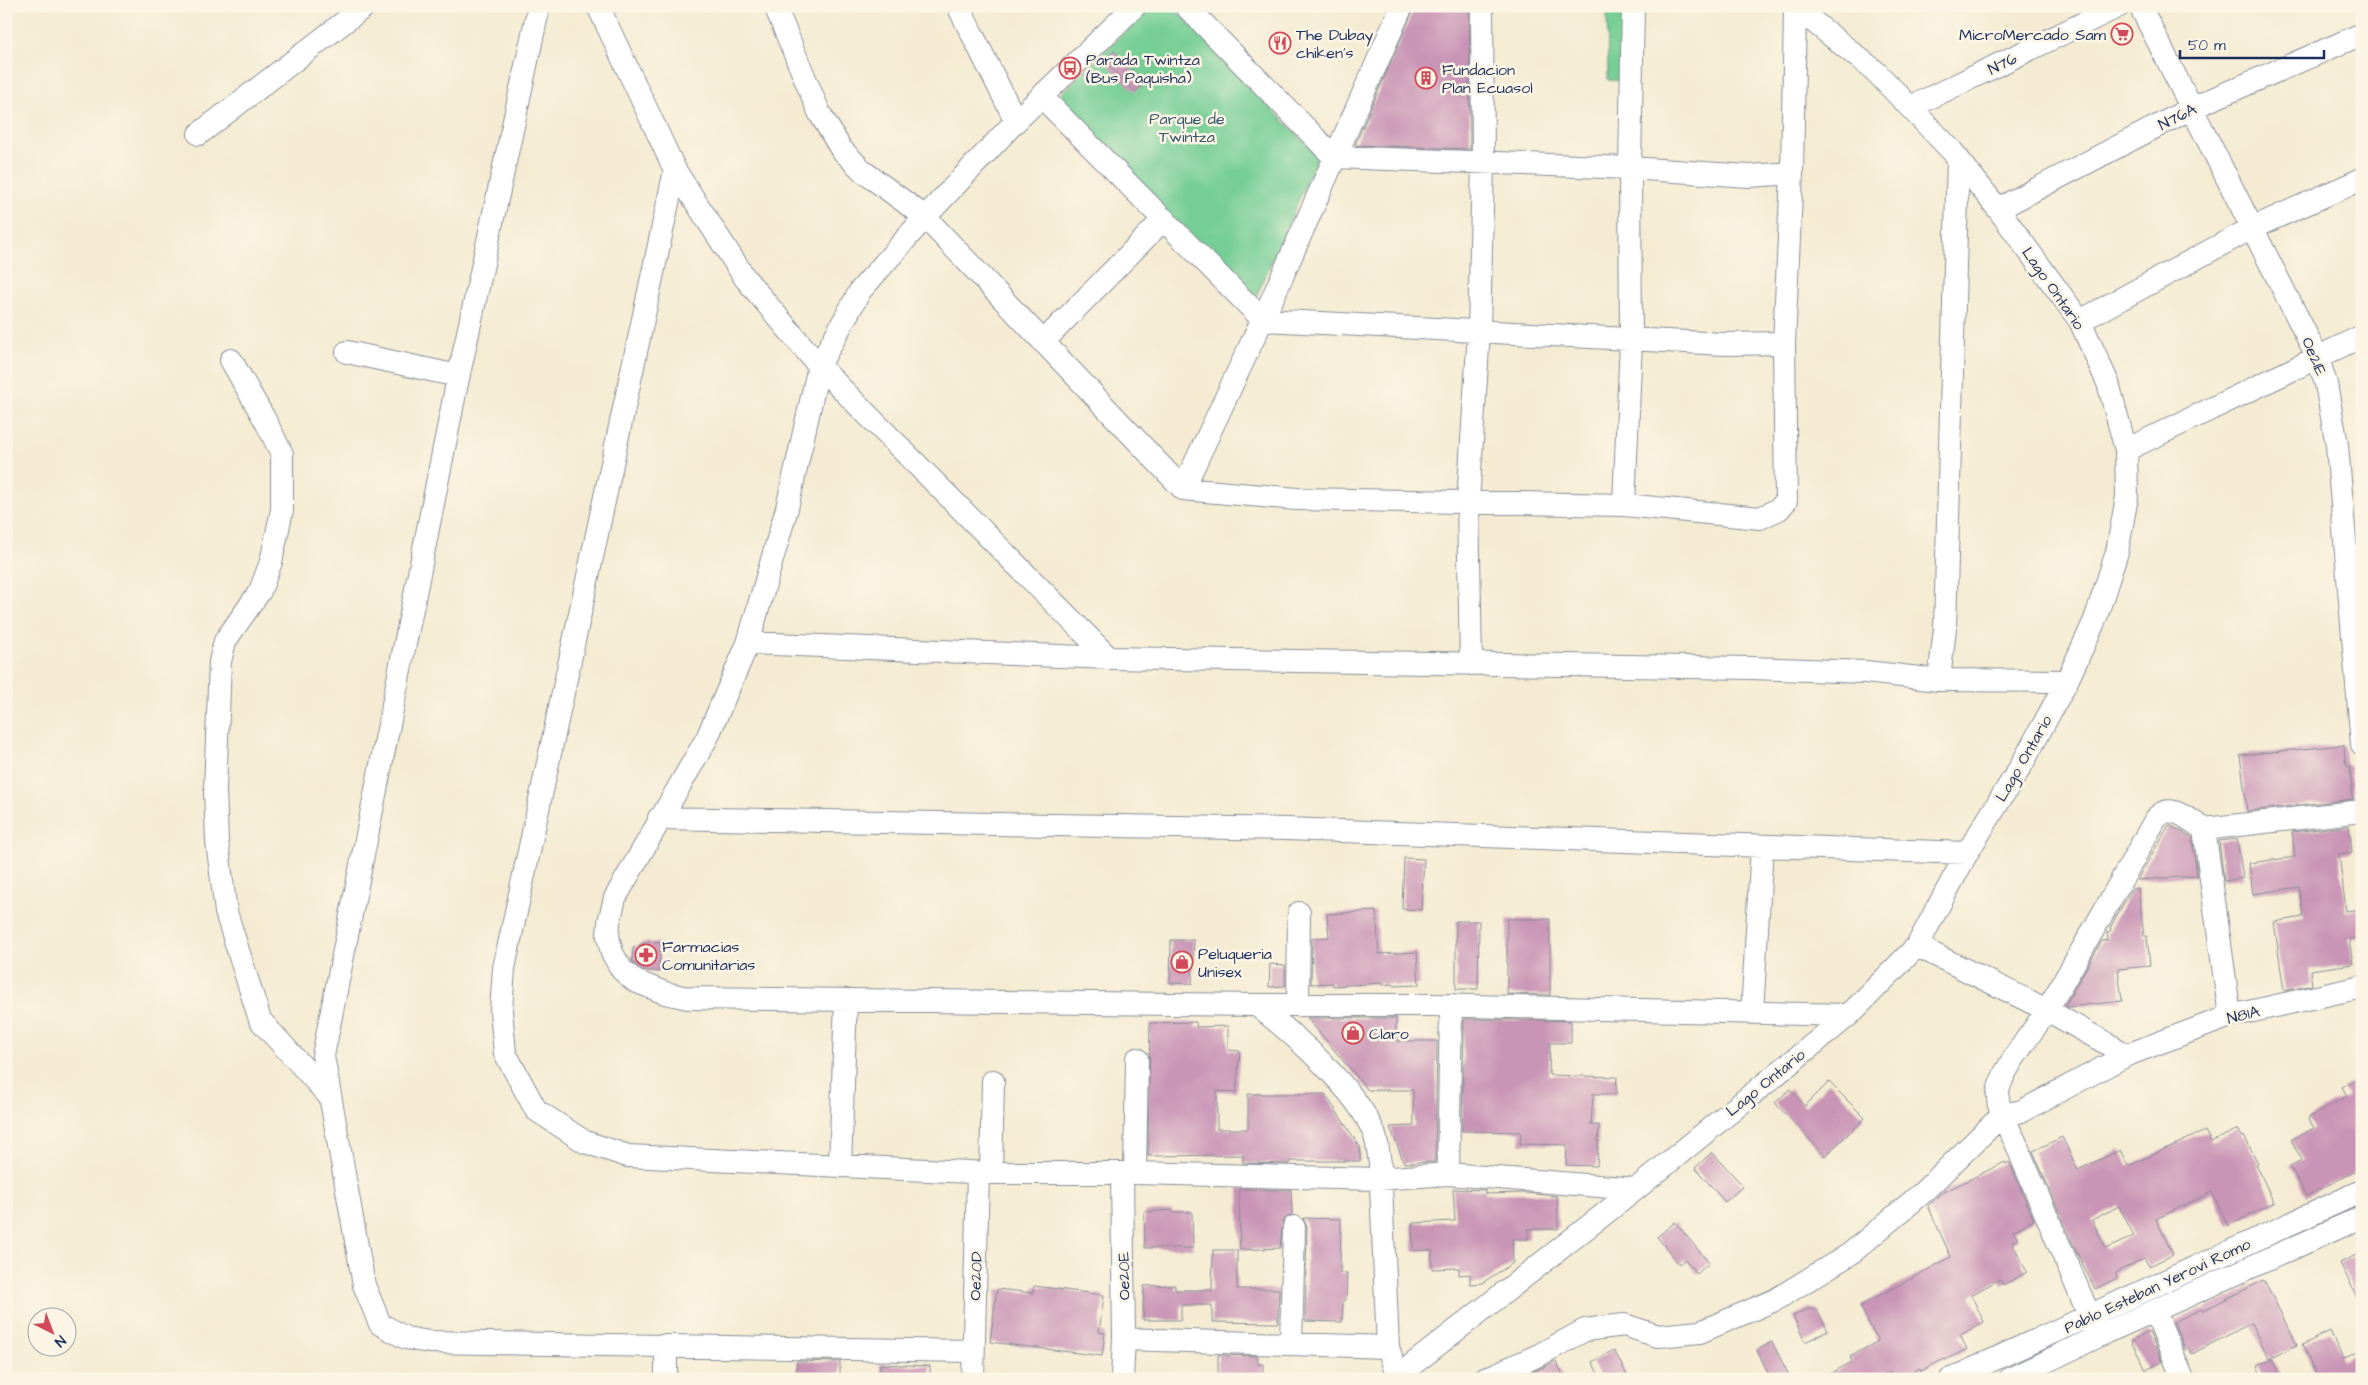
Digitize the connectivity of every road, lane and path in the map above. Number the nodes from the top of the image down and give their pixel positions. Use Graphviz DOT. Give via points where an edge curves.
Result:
graph roads {
  1 [pos="365,6"];
  2 [pos="539,6"];
  3 [pos="598,6"];
  4 [pos="775,6"];
  5 [pos="958,6"];
  6 [pos="1135,6"];
  7 [pos="1186,6"];
  8 [pos="1402,6"];
  9 [pos="1482,6"];
  10 [pos="1634,6"];
  11 [pos="2119,6"];
  12 [pos="2140,6"];
  13 [pos="1792,7"];
  14 [pos="2362,34"];
  15 [pos="1042,96"];
  16 [pos="1911,107"];
  17 [pos="2192,108"];
  18 [pos="1016,121"];
  19 [pos="199,134"];
  20 [pos="1334,157"];
  21 [pos="1958,158"];
  22 [pos="1483,162"];
  23 [pos="1630,168"];
  24 [pos="675,170"];
  25 [pos="1792,173"];
  26 [pos="2362,179"];
  27 [pos="1998,209"];
  28 [pos="924,217"];
  29 [pos="1164,219"];
  30 [pos="2252,228"];
  31 [pos="1263,320"];
  32 [pos="2080,321"];
  33 [pos="1480,332"];
  34 [pos="2362,336"];
  35 [pos="1631,340"];
  36 [pos="1043,342"];
  37 [pos="1784,343"];
  38 [pos="347,352"];
  39 [pos="2318,358"];
  40 [pos="230,360"];
  41 [pos="819,366"];
  42 [pos="458,376"];
  43 [pos="2126,450"];
  44 [pos="1182,489"];
  45 [pos="1468,502"];
  46 [pos="1624,505"];
  47 [pos="2353,537"];
  48 [pos="748,643"];
  49 [pos="1109,658"];
  50 [pos="1471,664"];
  51 [pos="1939,680"];
  52 [pos="2067,681"];
  53 [pos="2362,744"];
  54 [pos="2362,811"];
  55 [pos="659,818"];
  56 [pos="2204,829"];
  57 [pos="1762,846"];
  58 [pos="1967,853"];
  59 [pos="1299,913"];
  60 [pos="1917,946"];
  61 [pos="2362,987"];
  62 [pos="846,1000"];
  63 [pos="1256,1005"];
  64 [pos="1298,1005"];
  65 [pos="1451,1005"];
  66 [pos="2047,1010"];
  67 [pos="1752,1013"];
  68 [pos="1849,1015"];
  69 [pos="2230,1016"];
  70 [pos="2127,1055"];
  71 [pos="1137,1059"];
  72 [pos="993,1081"];
  73 [pos="330,1097"];
  74 [pos="2002,1115"];
  75 [pos="840,1166"];
  76 [pos="985,1173"];
  77 [pos="1128,1174"];
  78 [pos="1448,1174"];
  79 [pos="1379,1179"];
  80 [pos="1636,1189"];
  81 [pos="2362,1192"];
  82 [pos="2362,1217"];
  83 [pos="1294,1227"];
  84 [pos="2155,1312"];
  85 [pos="2093,1326"];
  86 [pos="1124,1339"];
  87 [pos="1291,1344"];
  88 [pos="666,1346"];
  89 [pos="1388,1347"];
  90 [pos="973,1351"];
  91 [pos="1396,1378"];
  92 [pos="666,1379"];
  93 [pos="973,1379"];
  94 [pos="1122,1379"];
  95 [pos="1485,1379"];
  96 [pos="1951,1379"];
  97 [pos="2010,1379"];
  98 [pos="2184,1379"];
  1 -- 19 [label="street"];
  2 -- 42 [label="street"];
  3 -- 24 [label="street"];
  4 -- 28 [label="street" via="819,112 841,149 864,172"];
  5 -- 18 [label="street"];
  6 -- 15 [label="street"];
  7 -- 20 [label="street"];
  8 -- 20 [label="street"];
  9 -- 22 [label="street"];
  10 -- 23 [label="street"];
  11 -- 16 [label="street, N76"];
  12 -- 17 [label="street, Oe21E"];
  13 -- 16 [label="street, Lago Ontario" via="1875,71"];
  13 -- 25 [label="street"];
  14 -- 17 [label="street, N76A"];
  15 -- 18 [label="street"];
  15 -- 29 [label="street"];
  16 -- 21 [label="street, Lago Ontario"];
  17 -- 27 [label="street, N76A"];
  17 -- 30 [label="street, Oe21E"];
  18 -- 28 [label="street"];
  20 -- 22 [label="street"];
  20 -- 31 [label="street"];
  21 -- 27 [label="street, Lago Ontario"];
  21 -- 51 [label="street" via="1945,618"];
  22 -- 23 [label="street"];
  22 -- 33 [label="street"];
  23 -- 25 [label="street" via="1749,176"];
  23 -- 35 [label="street"];
  24 -- 41 [label="street" via="745,278"];
  24 -- 75 [label="street" via="504,968 501,1011 505,1053 536,1110 585,1142 628,1156"];
  25 -- 37 [label="street"];
  26 -- 30 [label="street"];
  27 -- 32 [label="street, Lago Ontario"];
  28 -- 36 [label="street"];
  28 -- 41 [label="street" via="860,292"];
  29 -- 31 [label="street"];
  29 -- 36 [label="street"];
  30 -- 32 [label="street"];
  30 -- 39 [label="street, Oe21E"];
  31 -- 33 [label="street"];
  31 -- 44 [label="street"];
  32 -- 43 [label="street, Lago Ontario" via="2108,383"];
  33 -- 35 [label="street"];
  33 -- 45 [label="street"];
  34 -- 39 [label="street"];
  35 -- 37 [label="street"];
  35 -- 46 [label="street"];
  36 -- 44 [label="street"];
  37 -- 46 [label="street" via="1786,501 1779,509 1760,518"];
  38 -- 42 [label="street"];
  39 -- 43 [label="street"];
  39 -- 47 [label="street, Oe21E" via="2326,384"];
  40 -- 73 [label="street" via="282,454 282,510 271,562 260,592 225,641 220,662 215,790 226,912 260,1020"];
  41 -- 48 [label="street" via="788,508"];
  41 -- 49 [label="street"];
  42 -- 73 [label="street" via="323,1056"];
  43 -- 52 [label="street, Lago Ontario" via="2127,497 2117,552 2096,620"];
  44 -- 45 [label="street" via="1297,499"];
  45 -- 46 [label="street"];
  45 -- 50 [label="street"];
  47 -- 53 [label="street, Oe21E"];
  48 -- 49 [label="street"];
  48 -- 55 [label="street" via="707,738"];
  49 -- 50 [label="street"];
  50 -- 51 [label="street" via="1779,669 1865,672"];
  51 -- 52 [label="street"];
  52 -- 58 [label="street, Lago Ontario" via="2021,766"];
  54 -- 56 [label="street"];
  55 -- 57 [label="street" via="1286,829"];
  55 -- 62 [label="street" via="615,898 608,936 612,953 622,970 635,981 688,998"];
  56 -- 66 [label="street" via="2172,810 2160,813"];
  56 -- 69 [label="street"];
  57 -- 58 [label="street"];
  57 -- 67 [label="street"];
  58 -- 60 [label="street, Lago Ontario"];
  59 -- 64 [label="street"];
  60 -- 66 [label="street"];
  60 -- 68 [label="street, Lago Ontario"];
  61 -- 69 [label="street, N81A"];
  62 -- 63 [label="street"];
  62 -- 75 [label="street"];
  63 -- 64 [label="street"];
  63 -- 79 [label="street" via="1313,1055 1366,1117 1377,1143"];
  64 -- 65 [label="street"];
  65 -- 67 [label="street"];
  65 -- 78 [label="street"];
  66 -- 70 [label="street"];
  66 -- 74 [label="street" via="2005,1074 1998,1092"];
  67 -- 68 [label="street"];
  68 -- 80 [label="street, Lago Ontario"];
  69 -- 70 [label="street, N81A"];
  70 -- 74 [label="street, N81A" via="2022,1111"];
  71 -- 77 [label="street, Oe20E"];
  72 -- 76 [label="street, Oe20D"];
  73 -- 88 [label="street" via="364,1285 380,1324 406,1338 429,1342"];
  74 -- 85 [label="street" via="2017,1142 2020,1156"];
  74 -- 95 [label="street" via="1921,1194 1850,1254 1775,1300 1700,1332 1658,1336 1624,1325 1585,1330"];
  75 -- 76 [label="street"];
  76 -- 77 [label="street"];
  76 -- 90 [label="street, Oe20D"];
  77 -- 79 [label="street"];
  77 -- 86 [label="street, Oe20E"];
  78 -- 79 [label="street"];
  78 -- 80 [label="street"];
  79 -- 89 [label="street"];
  80 -- 91 [label="street, Lago Ontario"];
  81 -- 85 [label="street, Pablo Esteban Yerovi Romo"];
  82 -- 84 [label="street, Pablo Esteban Yerovi Romo"];
  83 -- 87 [label="street"];
  84 -- 85 [label="street, Pablo Esteban Yerovi Romo"];
  84 -- 98 [label="street"];
  85 -- 96 [label="street, Pablo Esteban Yerovi Romo"];
  85 -- 97 [label="street, Pablo Esteban Yerovi Romo"];
  86 -- 87 [label="street"];
  86 -- 94 [label="street, Oe20E"];
  87 -- 89 [label="street"];
  88 -- 90 [label="street"];
  88 -- 92 [label="street"];
  89 -- 91 [label="street"];
  90 -- 93 [label="street, Oe20D"];
}
